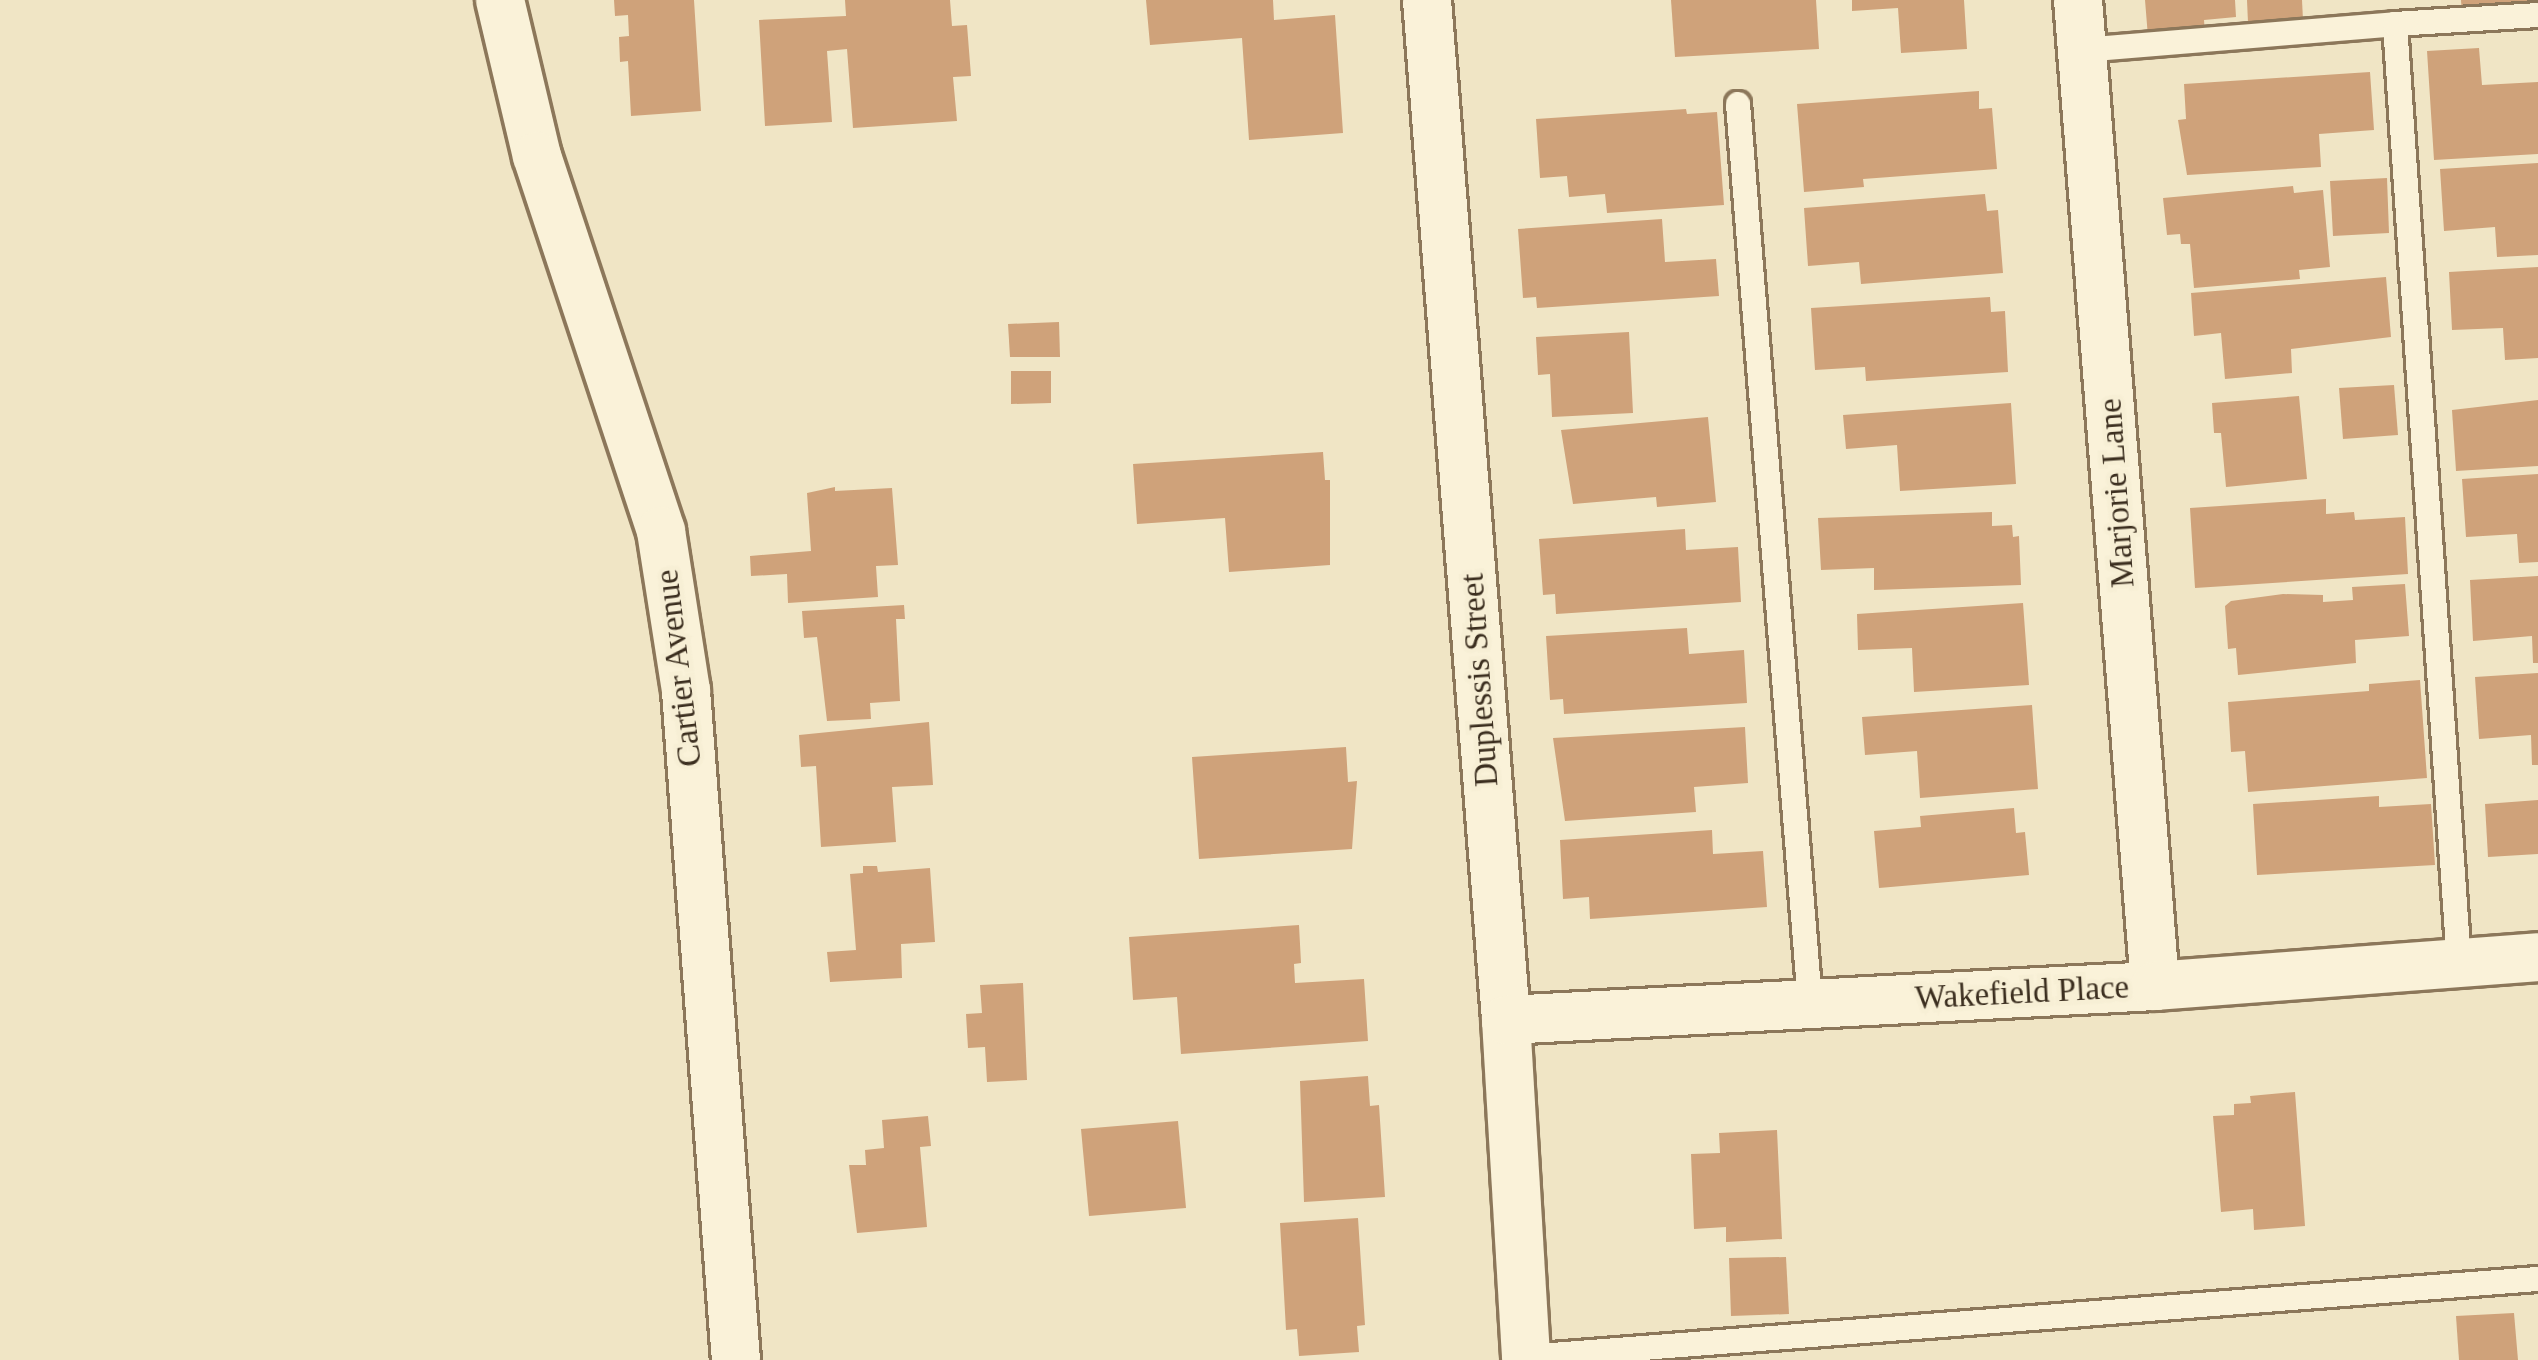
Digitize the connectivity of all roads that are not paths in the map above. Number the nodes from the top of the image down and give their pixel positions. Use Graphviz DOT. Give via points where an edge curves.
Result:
graph roads {
  1 [pos="500,0"];
  2 [pos="1427,0"];
  3 [pos="2078,0"];
  4 [pos="2538,15"];
  5 [pos="2395,24"];
  6 [pos="2082,50"];
  7 [pos="1738,104"];
  8 [pos="2538,957"];
  9 [pos="2459,963"];
  10 [pos="2156,986"];
  11 [pos="1810,1003"];
  12 [pos="1506,1020"];
  13 [pos="2538,1279"];
  14 [pos="1526,1358"];
  15 [pos="736,1360"];
  1 -- 15 [label="street, Cartier Avenue" via="536,156 661,531 686,692"];
  2 -- 12 [label="street, Duplessis Street"];
  3 -- 6 [label="street, Marjorie Lane"];
  4 -- 5 [label="lane"];
  5 -- 6 [label="lane"];
  5 -- 9 [label="lane"];
  6 -- 10 [label="street, Marjorie Lane"];
  7 -- 11 [label="lane"];
  8 -- 9 [label="street, Wakefield Place"];
  9 -- 10 [label="street, Wakefield Place"];
  10 -- 11 [label="street, Wakefield Place"];
  11 -- 12 [label="street, Wakefield Place"];
  12 -- 14 [label="street, Duplessis Street"];
  13 -- 14 [label="lane"];
}
